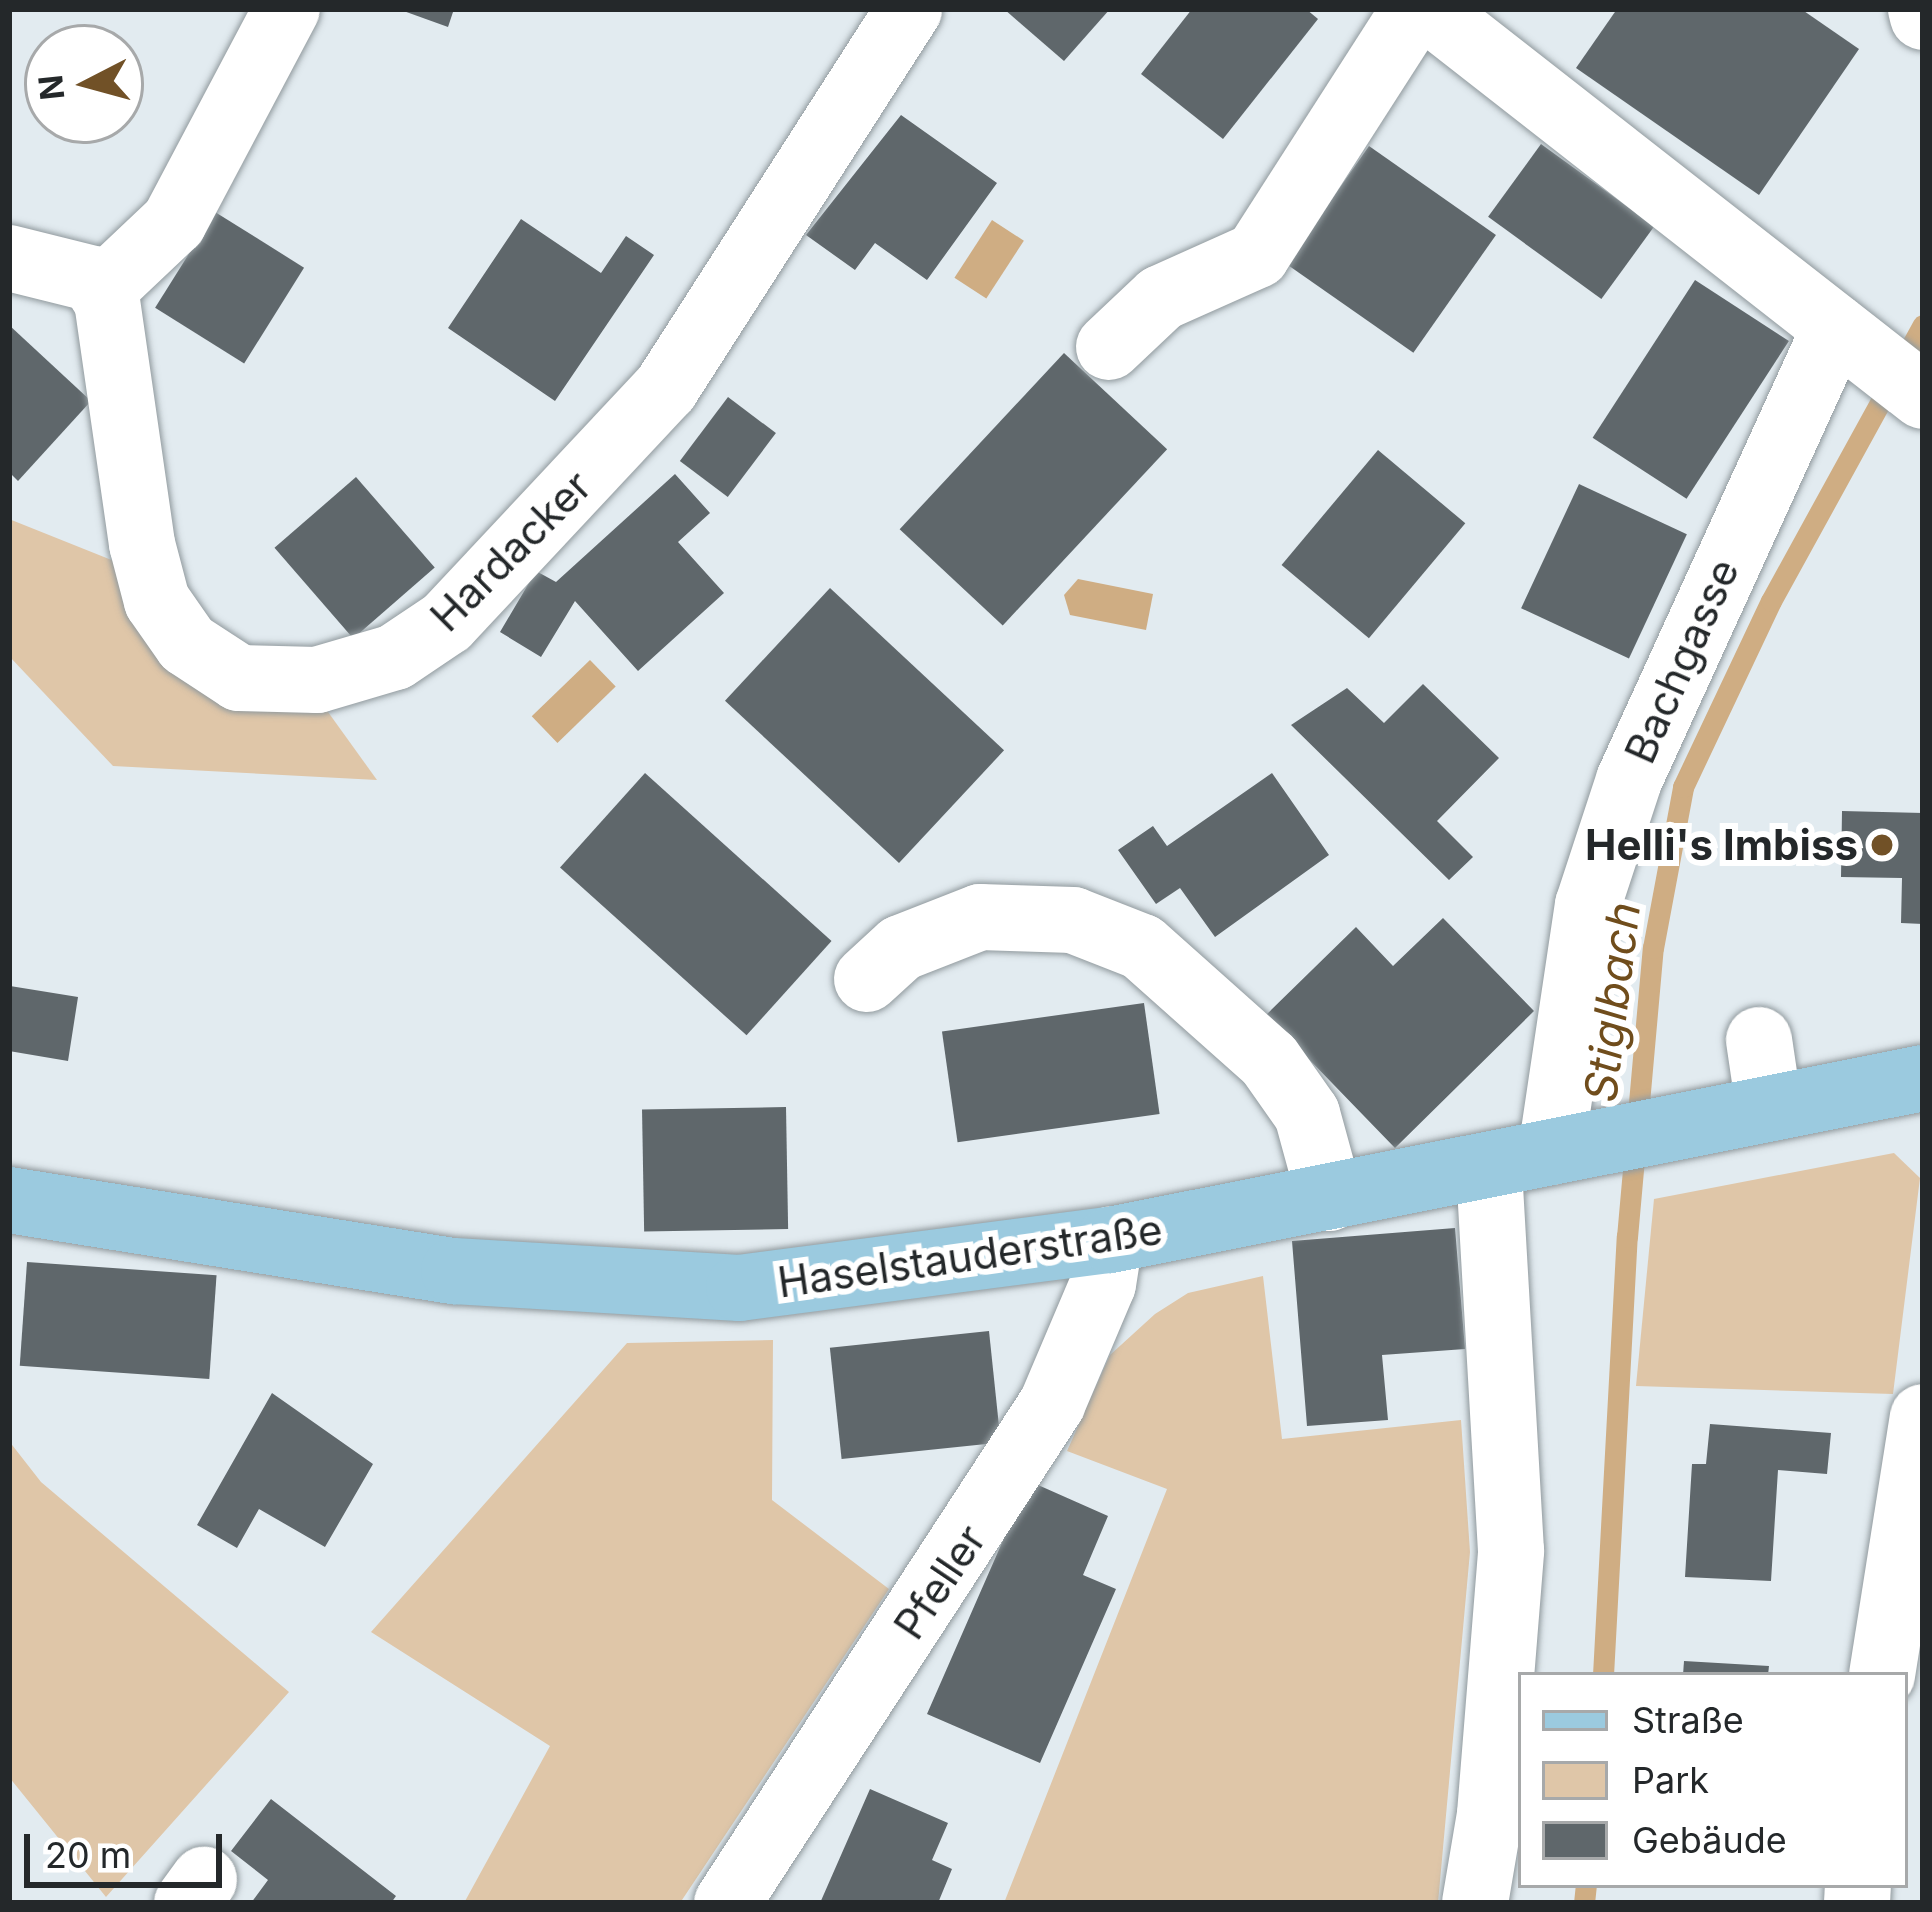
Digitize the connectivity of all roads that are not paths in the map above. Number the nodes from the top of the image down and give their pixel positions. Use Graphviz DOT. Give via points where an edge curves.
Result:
graph roads {
  1 [pos="287,9"];
  2 [pos="909,9"];
  3 [pos="1415,9"];
  4 [pos="1428,9"];
  5 [pos="9,258"];
  6 [pos="101,290"];
  7 [pos="1842,333"];
  8 [pos="1108,347"];
  9 [pos="1923,396"];
  10 [pos="867,979"];
  11 [pos="1759,1040"];
  12 [pos="1923,1078"];
  13 [pos="1768,1108"];
  14 [pos="1551,1152"];
  15 [pos="1489,1166"];
  16 [pos="1330,1198"];
  17 [pos="9,1200"];
  18 [pos="1110,1240"];
  19 [pos="1923,1417"];
  20 [pos="1882,1672"];
  21 [pos="727,1903"];
  22 [pos="1474,1903"];
  1 -- 6 [label="street" via="174,222"];
  2 -- 6 [label="street, Hardacker" via="666,388 531,540 446,622 395,657 317,680 239,678 187,644 157,601 142,544 118,344"];
  3 -- 8 [label="street" via="1258,255 1161,298"];
  4 -- 7 [label="street"];
  5 -- 6 [label="street" via="93,278"];
  7 -- 9 [label="street"];
  7 -- 14 [label="street, Bachgasse" via="1629,780 1588,905"];
  10 -- 16 [label="street" via="901,948 980,917 1073,920 1142,947 1269,1060 1307,1114"];
  11 -- 13 [label="street"];
  12 -- 13 [label="main road, Haselstauderstraße"];
  13 -- 14 [label="main road, Haselstauderstraße"];
  14 -- 15 [label="main road, Haselstauderstraße"];
  15 -- 16 [label="main road, Haselstauderstraße"];
  15 -- 22 [label="street" via="1511,1551 1490,1814"];
  16 -- 18 [label="main road, Haselstauderstraße"];
  17 -- 18 [label="main road, Haselstauderstraße" via="454,1271 621,1286 740,1288"];
  18 -- 21 [label="street, Pfeller" via="1103,1284 1052,1404"];
  19 -- 20 [label="street"];
}
